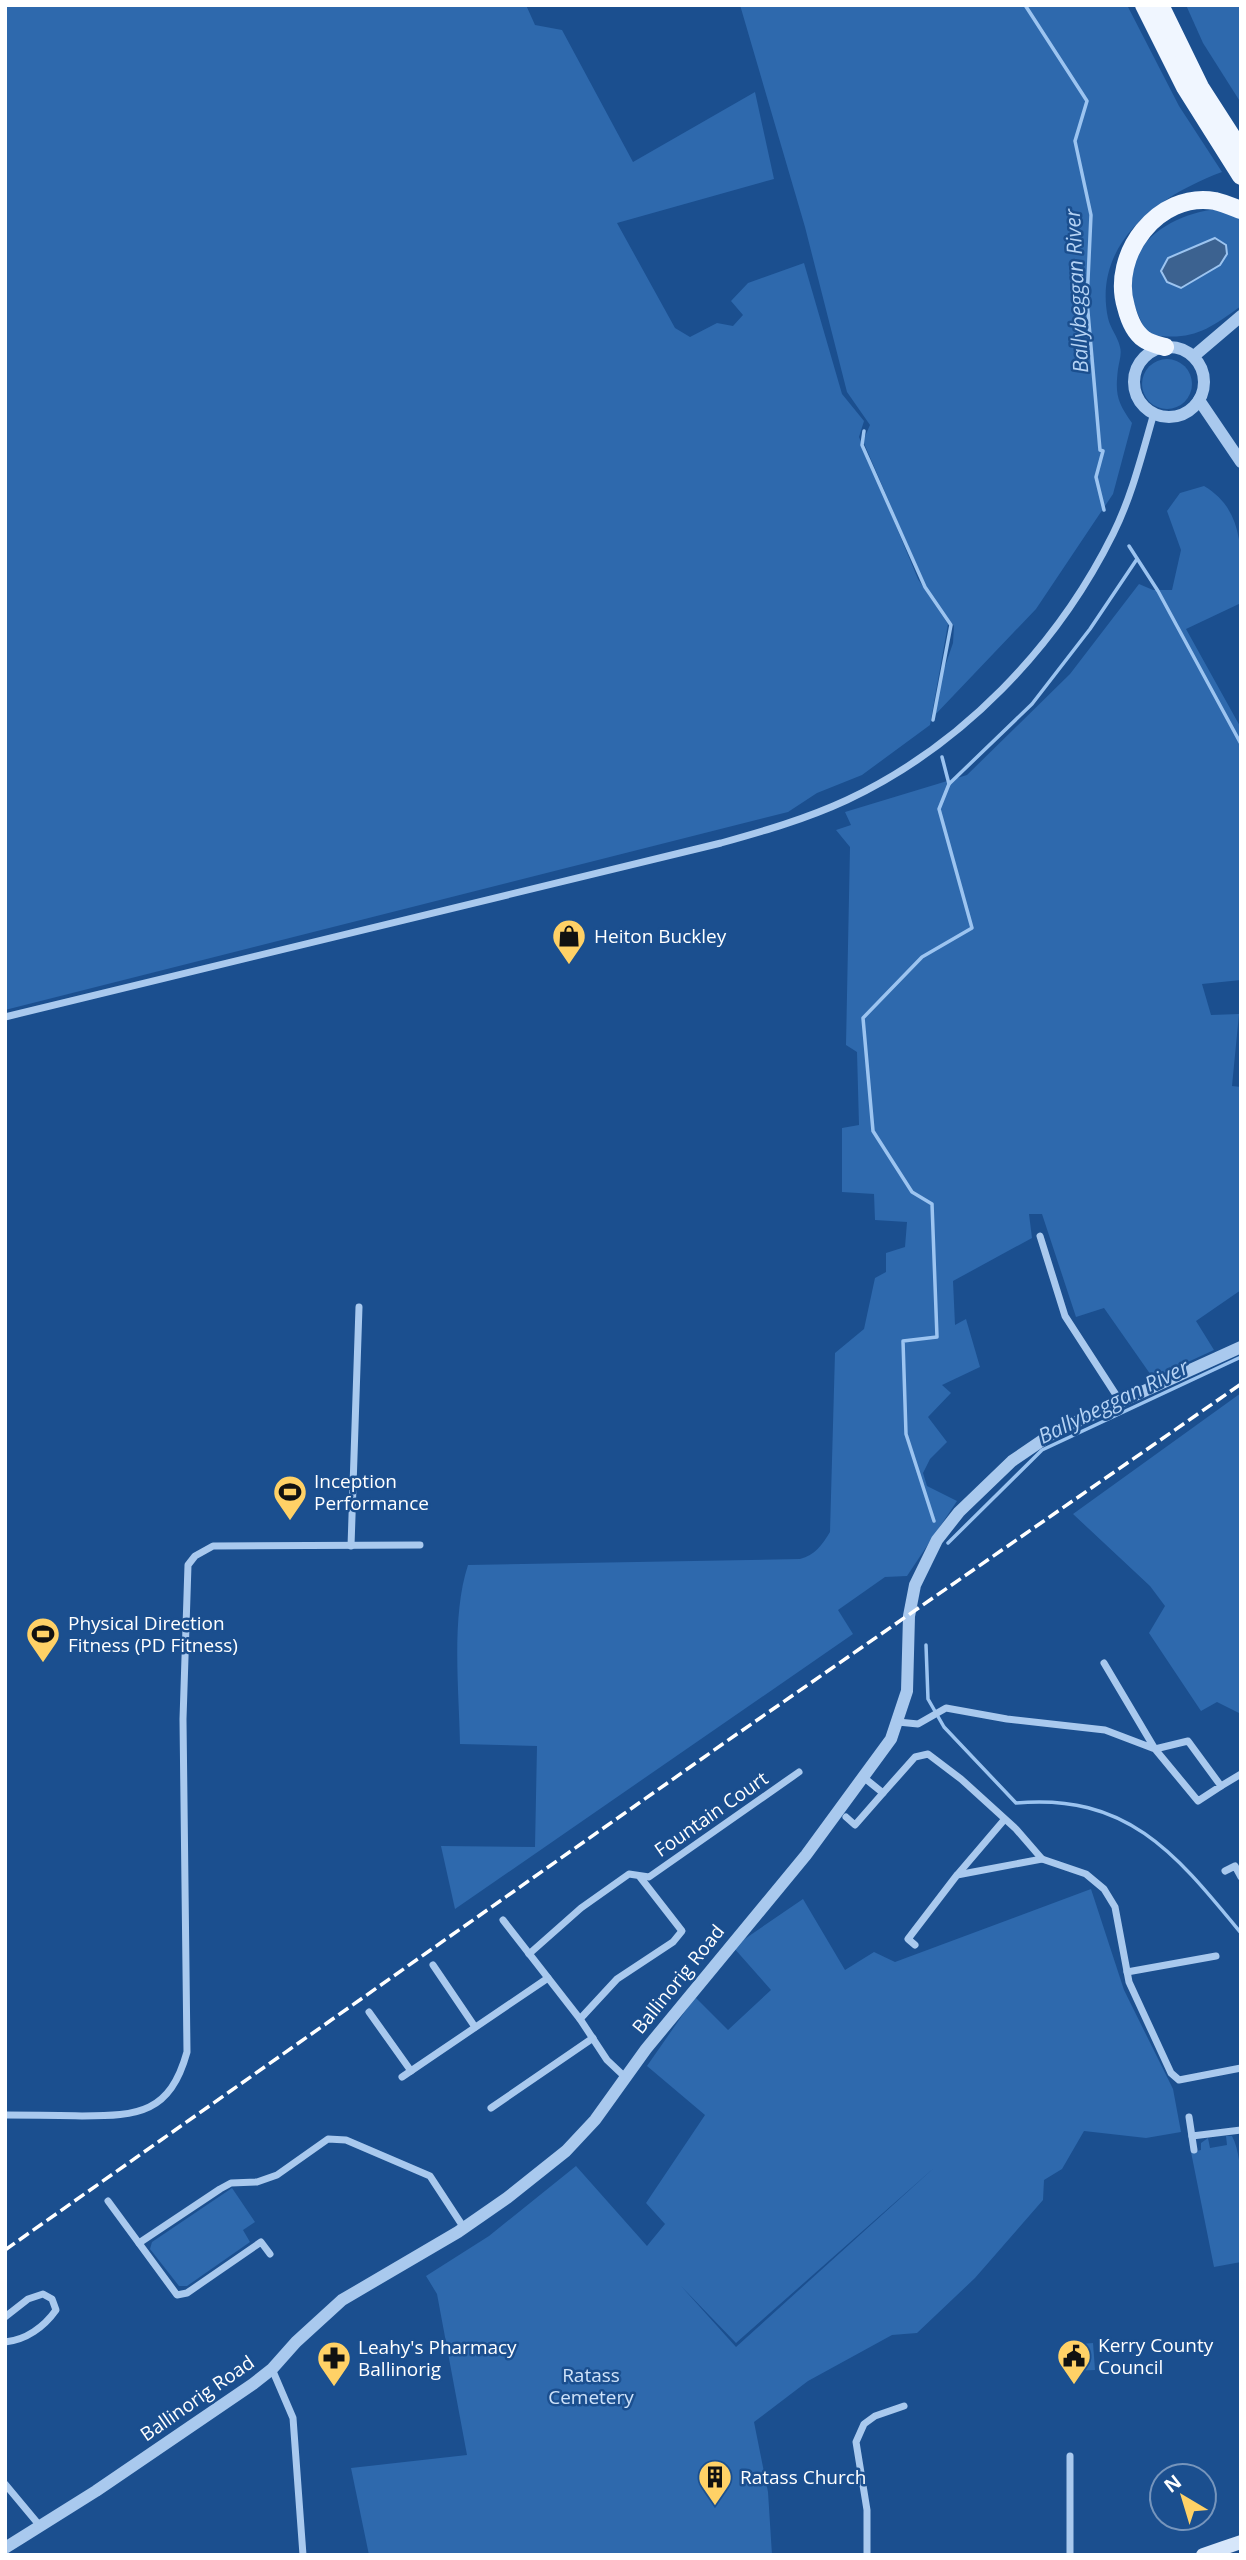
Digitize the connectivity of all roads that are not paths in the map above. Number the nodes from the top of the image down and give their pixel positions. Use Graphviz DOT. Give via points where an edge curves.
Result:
graph roads {
  1 [pos="1144,5"];
  2 [pos="1160,5"];
  3 [pos="1241,151"];
  4 [pos="1241,176"];
  5 [pos="1241,210"];
  6 [pos="1241,316"];
  7 [pos="1164,347"];
  8 [pos="1194,356"];
  9 [pos="1199,400"];
  10 [pos="1154,413"];
  11 [pos="1241,462"];
  12 [pos="5,1017"];
  13 [pos="1040,1236"];
  14 [pos="359,1307"];
  15 [pos="1241,1347"];
  16 [pos="1120,1401"];
  17 [pos="420,1545"];
  18 [pos="351,1546"];
  19 [pos="1104,1663"];
  20 [pos="898,1722"];
  21 [pos="1155,1749"];
  22 [pos="799,1772"];
  23 [pos="1241,1774"];
  24 [pos="862,1776"];
  25 [pos="1221,1786"];
  26 [pos="883,1793"];
  27 [pos="846,1817"];
  28 [pos="1004,1820"];
  29 [pos="1042,1859"];
  30 [pos="1225,1871"];
  31 [pos="957,1875"];
  32 [pos="640,1877"];
  33 [pos="1241,1877"];
  34 [pos="503,1920"];
  35 [pos="915,1945"];
  36 [pos="529,1954"];
  37 [pos="1216,1956"];
  38 [pos="433,1965"];
  39 [pos="1127,1972"];
  40 [pos="548,1978"];
  41 [pos="369,2012"];
  42 [pos="580,2019"];
  43 [pos="475,2027"];
  44 [pos="593,2038"];
  45 [pos="1241,2068"];
  46 [pos="411,2071"];
  47 [pos="402,2077"];
  48 [pos="625,2077"];
  49 [pos="491,2108"];
  50 [pos="5,2115"];
  51 [pos="1189,2117"];
  52 [pos="1241,2130"];
  53 [pos="1192,2136"];
  54 [pos="1194,2150"];
  55 [pos="108,2201"];
  56 [pos="464,2228"];
  57 [pos="139,2244"];
  58 [pos="270,2254"];
  59 [pos="5,2317"];
  60 [pos="5,2342"];
  61 [pos="272,2369"];
  62 [pos="904,2406"];
  63 [pos="1070,2456"];
  64 [pos="5,2484"];
  65 [pos="40,2526"];
  66 [pos="1241,2542"];
  67 [pos="5,2548"];
  68 [pos="303,2555"];
  69 [pos="867,2555"];
  70 [pos="1070,2555"];
  71 [pos="1203,2555"];
  1 -- 4 [label="main road" via="1185,87"];
  2 -- 3 [label="main road" via="1200,87"];
  5 -- 7 [label="main road" via="1213,201 1172,208 1134,240 1123,262 1123,299 1130,323 1144,340"];
  6 -- 8 [label="street"];
  7 -- 8 [label="street"];
  7 -- 10 [label="street" via="1145,356 1135,376 1138,398"];
  8 -- 9 [label="street" via="1205,382"];
  9 -- 10 [label="street" via="1184,414"];
  9 -- 11 [label="street"];
  10 -- 12 [label="street" via="1114,533 1052,634 962,726 850,799 721,843"];
  13 -- 16 [label="street" via="1065,1316"];
  14 -- 18 [label="street"];
  15 -- 16 [label="street, Ballinorig Road"];
  16 -- 20 [label="street, Ballinorig Road" via="1032,1445 959,1512 937,1540 915,1585 909,1616 907,1691"];
  17 -- 18 [label="street"];
  18 -- 50 [label="street" via="213,1546 188,1565 183,1719 187,2052 181,2073 151,2107 131,2116"];
  19 -- 21 [label="street"];
  20 -- 21 [label="street" via="918,1724 946,1708 1105,1730"];
  20 -- 24 [label="street, Ballinorig Road" via="891,1739"];
  21 -- 25 [label="street" via="1188,1741"];
  21 -- 25 [label="street" via="1198,1801"];
  22 -- 32 [label="street, Fountain Court" via="649,1877"];
  23 -- 25 [label="street"];
  24 -- 26 [label="street"];
  24 -- 48 [label="street, Ballinorig Road" via="806,1855"];
  26 -- 27 [label="street" via="855,1825"];
  26 -- 28 [label="street" via="915,1757 928,1754"];
  28 -- 29 [label="street"];
  28 -- 31 [label="street"];
  29 -- 31 [label="street"];
  29 -- 39 [label="street" via="1086,1874 1104,1889 1115,1907"];
  30 -- 33 [label="street" via="1235,1866"];
  31 -- 35 [label="street" via="908,1939"];
  32 -- 36 [label="street, Fountain Court" via="629,1874"];
  32 -- 42 [label="street, Fountain Court" via="682,1931 673,1942 617,1979"];
  34 -- 36 [label="street"];
  36 -- 40 [label="street"];
  37 -- 39 [label="street"];
  38 -- 43 [label="street"];
  39 -- 45 [label="street" via="1171,2073 1179,2080"];
  40 -- 42 [label="street"];
  40 -- 43 [label="street"];
  41 -- 46 [label="street"];
  42 -- 44 [label="street"];
  43 -- 46 [label="street"];
  44 -- 48 [label="street"];
  44 -- 49 [label="street"];
  46 -- 47 [label="street"];
  48 -- 56 [label="street, Ballinorig Road" via="566,2151"];
  51 -- 53 [label="street"];
  52 -- 53 [label="street"];
  53 -- 54 [label="street"];
  55 -- 57 [label="street"];
  56 -- 57 [label="street" via="430,2176 346,2140 328,2139 287,2169 257,2182 231,2183 220,2189"];
  56 -- 61 [label="street, Ballinorig Road" via="342,2300"];
  57 -- 58 [label="street" via="177,2295 187,2293 261,2242"];
  59 -- 60 [label="street" via="43,2294 52,2299 56,2310 32,2333"];
  61 -- 65 [label="street, Ballinorig Road"];
  61 -- 68 [label="street" via="293,2417"];
  62 -- 69 [label="street" via="864,2424 856,2442 867,2510"];
  63 -- 70 [label="street"];
  64 -- 65 [label="street"];
  65 -- 67 [label="street, Ballinorig Road"];
  66 -- 71 [label="main road"];
}
